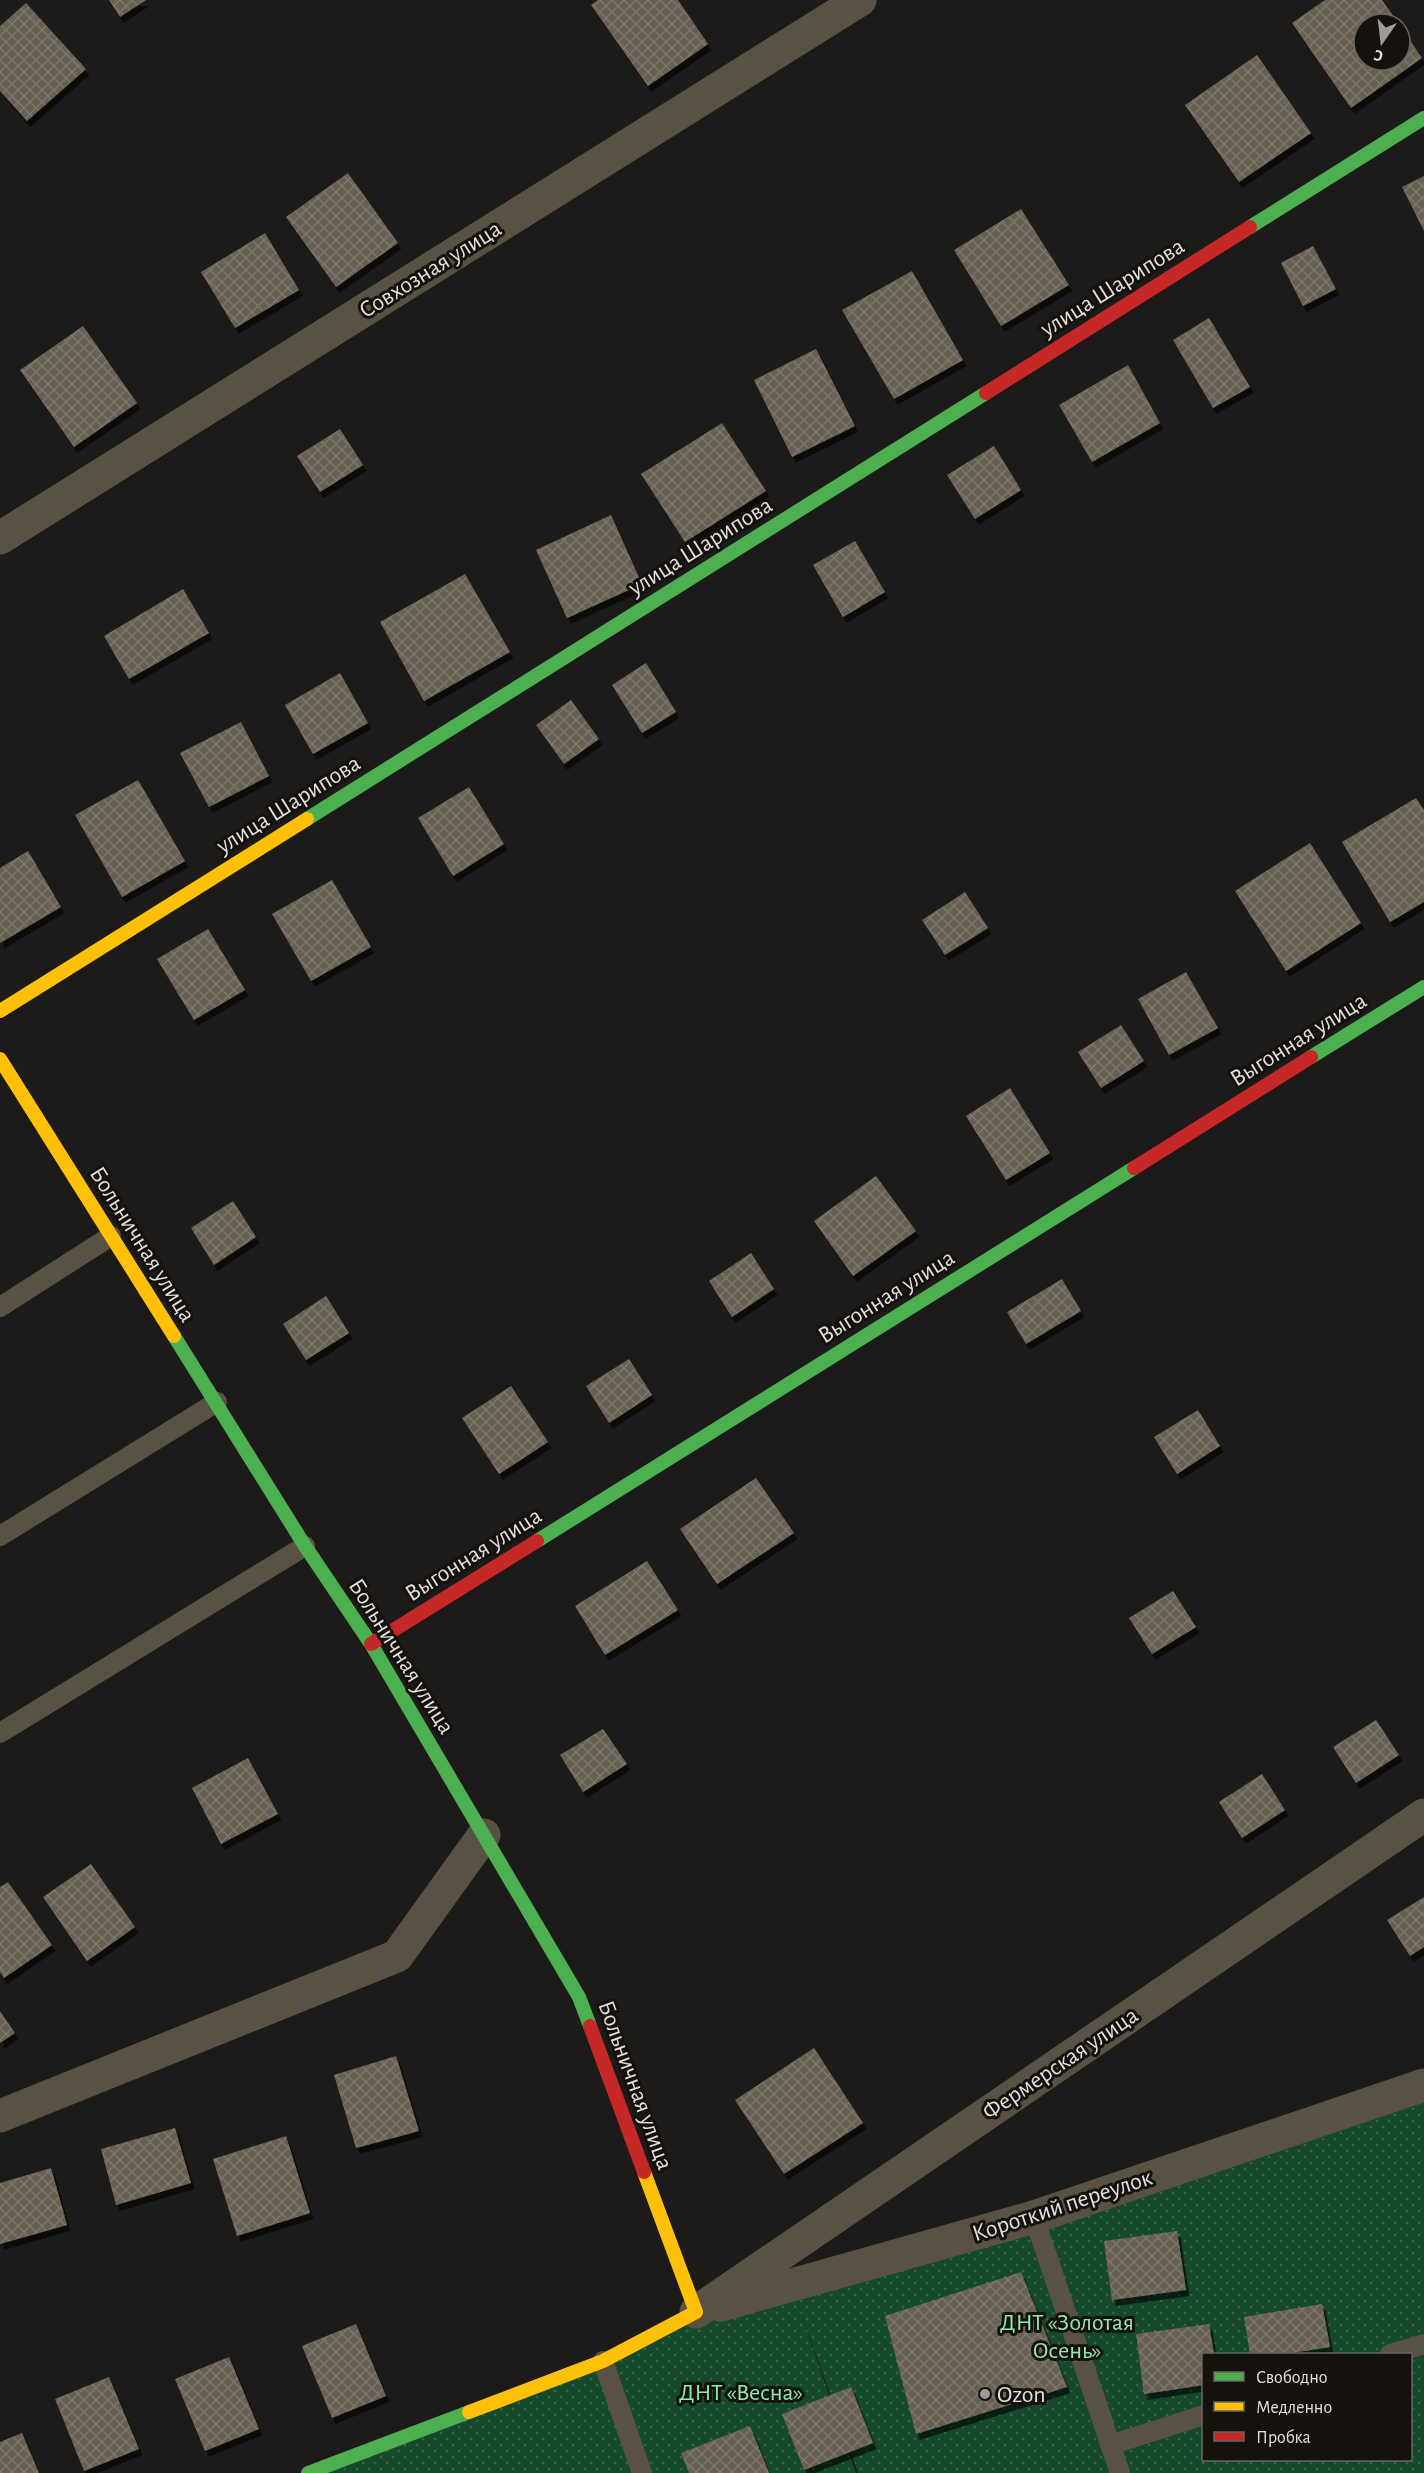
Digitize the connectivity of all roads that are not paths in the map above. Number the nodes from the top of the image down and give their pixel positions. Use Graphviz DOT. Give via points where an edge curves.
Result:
graph roads {
  1 [pos="860,0"];
  2 [pos="1424,118"];
  3 [pos="0,538"];
  4 [pos="1424,987"];
  5 [pos="0,1011"];
  6 [pos="0,1059"];
  7 [pos="111,1236"];
  8 [pos="0,1307"];
  9 [pos="217,1402"];
  10 [pos="0,1536"];
  11 [pos="304,1546"];
  12 [pos="371,1644"];
  13 [pos="0,1733"];
  14 [pos="1424,1815"];
  15 [pos="484,1834"];
  16 [pos="1424,2085"];
  17 [pos="0,2116"];
  18 [pos="1034,2217"];
  19 [pos="696,2312"];
  20 [pos="1424,2343"];
  21 [pos="1396,2353"];
  22 [pos="603,2361"];
  23 [pos="1202,2415"];
  24 [pos="1110,2445"];
  25 [pos="308,2473"];
  26 [pos="642,2473"];
  27 [pos="1120,2473"];
  1 -- 3 [label="street, Совхозная улица"];
  2 -- 5 [label="street, улица Шарипова"];
  4 -- 12 [label="street, Выгонная улица"];
  6 -- 7 [label="street, Больничная улица"];
  7 -- 8 [label="lane"];
  7 -- 9 [label="street, Больничная улица"];
  9 -- 10 [label="lane"];
  9 -- 11 [label="street, Больничная улица"];
  11 -- 12 [label="street, Больничная улица"];
  11 -- 13 [label="lane"];
  12 -- 15 [label="street, Больничная улица"];
  14 -- 19 [label="street, Фермерская улица"];
  15 -- 17 [label="street" via="397,1956"];
  15 -- 19 [label="street, Больничная улица" via="579,1997"];
  16 -- 18 [label="street, Короткий переулок"];
  18 -- 19 [label="street, Короткий переулок"];
  18 -- 24 [label="lane"];
  19 -- 22 [label="street"];
  20 -- 21 [label="lane"];
  22 -- 25 [label="street"];
  22 -- 26 [label="lane"];
  23 -- 24 [label="lane"];
  24 -- 27 [label="lane"];
}
